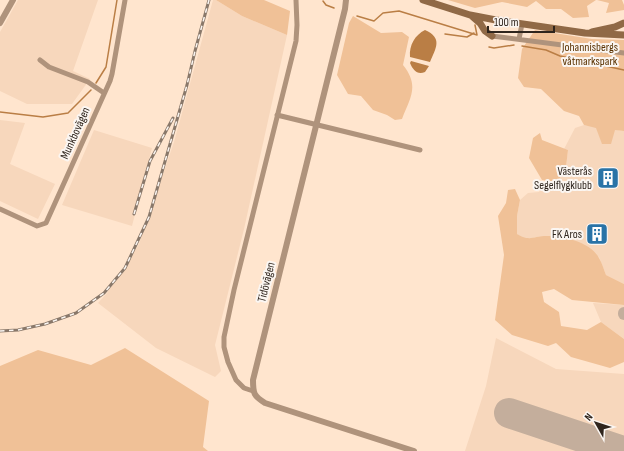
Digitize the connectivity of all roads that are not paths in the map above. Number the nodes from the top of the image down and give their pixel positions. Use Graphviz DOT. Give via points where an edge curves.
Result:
graph roads {
  1 [pos="13,0"];
  2 [pos="125,0"];
  3 [pos="296,0"];
  4 [pos="346,0"];
  5 [pos="350,0"];
  6 [pos="423,0"];
  7 [pos="345,9"];
  8 [pos="470,15"];
  9 [pos="624,23"];
  10 [pos="0,24"];
  11 [pos="522,24"];
  12 [pos="585,33"];
  13 [pos="624,35"];
  14 [pos="492,36"];
  15 [pos="519,39"];
  16 [pos="624,53"];
  17 [pos="40,60"];
  18 [pos="104,93"];
  19 [pos="278,115"];
  20 [pos="316,125"];
  21 [pos="420,150"];
  22 [pos="0,208"];
  23 [pos="253,391"];
  24 [pos="414,451"];
  1 -- 10 [label="street"];
  2 -- 18 [label="street, Munkbovägen" via="112,74"];
  3 -- 19 [label="street" via="297,35"];
  4 -- 7 [label="street, Tidövägen"];
  5 -- 7 [label="street, Tidövägen"];
  6 -- 8 [label="main road"];
  7 -- 20 [label="street, Tidövägen"];
  8 -- 11 [label="main road"];
  8 -- 14 [label="main road"];
  9 -- 12 [label="main road"];
  11 -- 12 [label="main road"];
  11 -- 15 [label="street"];
  12 -- 13 [label="main road"];
  14 -- 15 [label="street"];
  15 -- 16 [label="street"];
  17 -- 18 [label="street" via="49,67 88,82"];
  18 -- 22 [label="street, Munkbovägen" via="46,223 37,226"];
  19 -- 20 [label="street"];
  19 -- 23 [label="street" via="224,338 230,368 241,386"];
  20 -- 21 [label="street"];
  20 -- 23 [label="street, Tidövägen" via="253,380"];
  23 -- 24 [label="street" via="257,398 265,403"];
}
